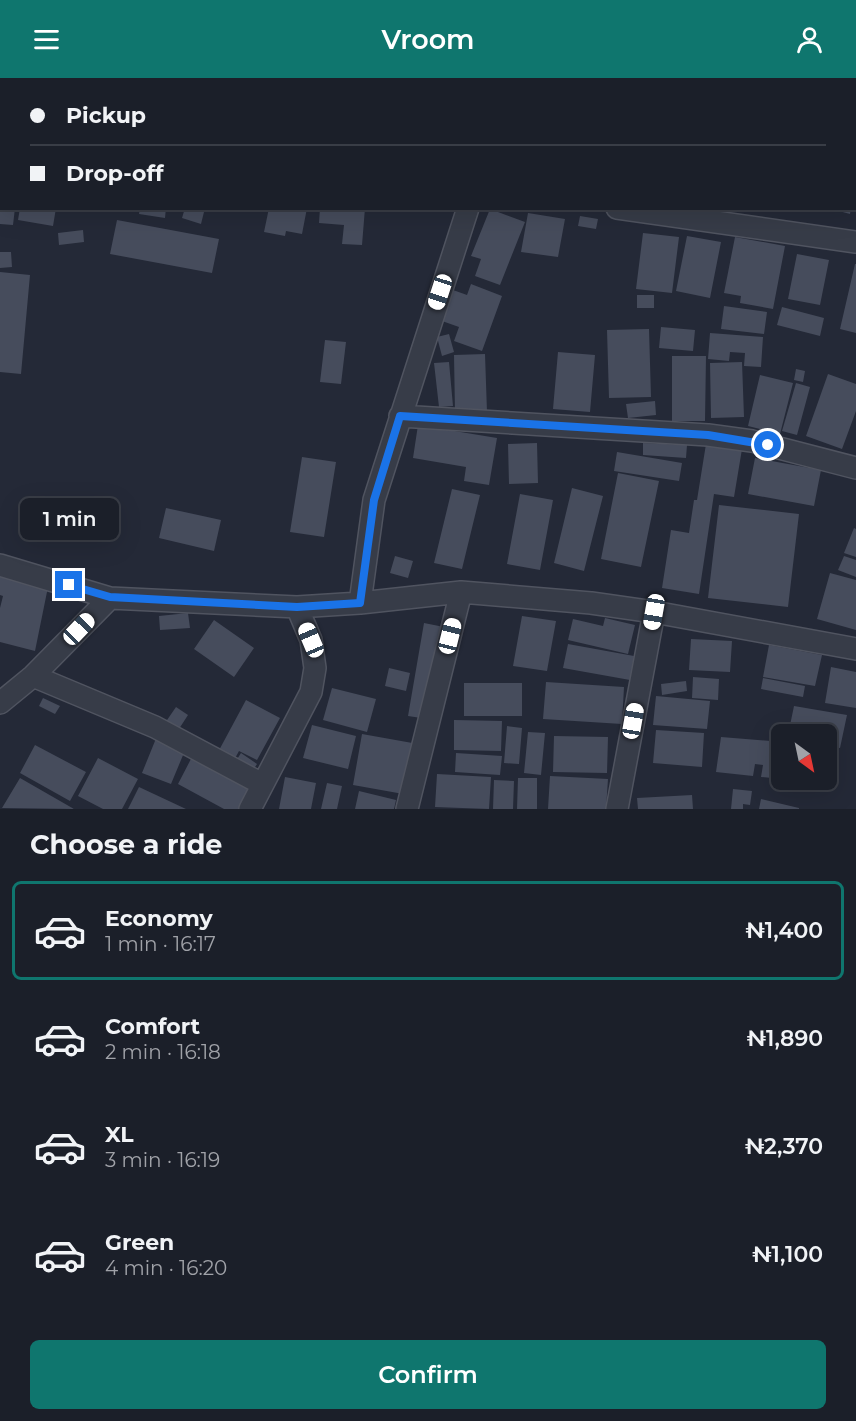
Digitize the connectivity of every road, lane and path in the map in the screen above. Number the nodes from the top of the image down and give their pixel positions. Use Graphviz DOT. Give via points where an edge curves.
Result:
graph roads {
  1 [pos="467,210"];
  2 [pos="642,210"];
  3 [pos="721,216"];
  4 [pos="856,242"];
  5 [pos="400,416"];
  6 [pos="856,468"];
  7 [pos="0,565"];
  8 [pos="460,592"];
  9 [pos="110,597"];
  10 [pos="360,603"];
  11 [pos="297,607"];
  12 [pos="654,612"];
  13 [pos="856,649"];
  14 [pos="33,676"];
  15 [pos="0,703"];
  16 [pos="262,784"];
  17 [pos="250,809"];
  18 [pos="407,809"];
  19 [pos="617,809"];
  1 -- 5 [label="street"];
  2 -- 3 [label="street"];
  3 -- 4 [label="street"];
  5 -- 6 [label="street" via="708,435 752,441"];
  5 -- 10 [label="street" via="374,500"];
  7 -- 9 [label="street"];
  8 -- 10 [label="street"];
  8 -- 12 [label="street"];
  8 -- 18 [label="street"];
  9 -- 11 [label="street"];
  9 -- 14 [label="street"];
  10 -- 11 [label="street"];
  11 -- 16 [label="street" via="311,640 315,668 311,692"];
  12 -- 13 [label="street"];
  12 -- 19 [label="street"];
  14 -- 15 [label="street"];
  14 -- 16 [label="street" via="155,727"];
  16 -- 17 [label="street"];
}
